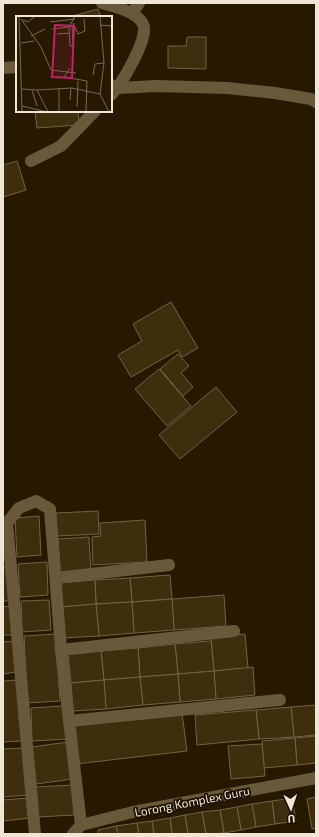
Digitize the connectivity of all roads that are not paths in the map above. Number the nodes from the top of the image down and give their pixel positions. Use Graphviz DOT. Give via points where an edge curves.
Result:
graph roads {
  1 [pos="102,3"];
  2 [pos="139,3"];
  3 [pos="132,13"];
  4 [pos="113,89"];
  5 [pos="316,102"];
  6 [pos="94,112"];
  7 [pos="31,161"];
  8 [pos="169,565"];
  9 [pos="56,578"];
  10 [pos="234,631"];
  11 [pos="61,650"];
  12 [pos="280,700"];
  13 [pos="69,721"];
  14 [pos="316,778"];
  15 [pos="81,825"];
  16 [pos="35,834"];
  17 [pos="73,834"];
  1 -- 3 [label="street"];
  2 -- 3 [label="street"];
  3 -- 4 [label="street" via="143,24 142,42"];
  4 -- 5 [label="street" via="156,86 227,88 275,93"];
  6 -- 7 [label="street" via="61,146"];
  8 -- 9 [label="street"];
  9 -- 11 [label="street"];
  9 -- 16 [label="street" via="50,509 36,501 19,508 6,523"];
  10 -- 11 [label="street"];
  11 -- 13 [label="street"];
  12 -- 13 [label="street"];
  13 -- 15 [label="street"];
  14 -- 15 [label="street, Lorong Komplex Guru" via="133,812"];
  15 -- 17 [label="street"];
}
